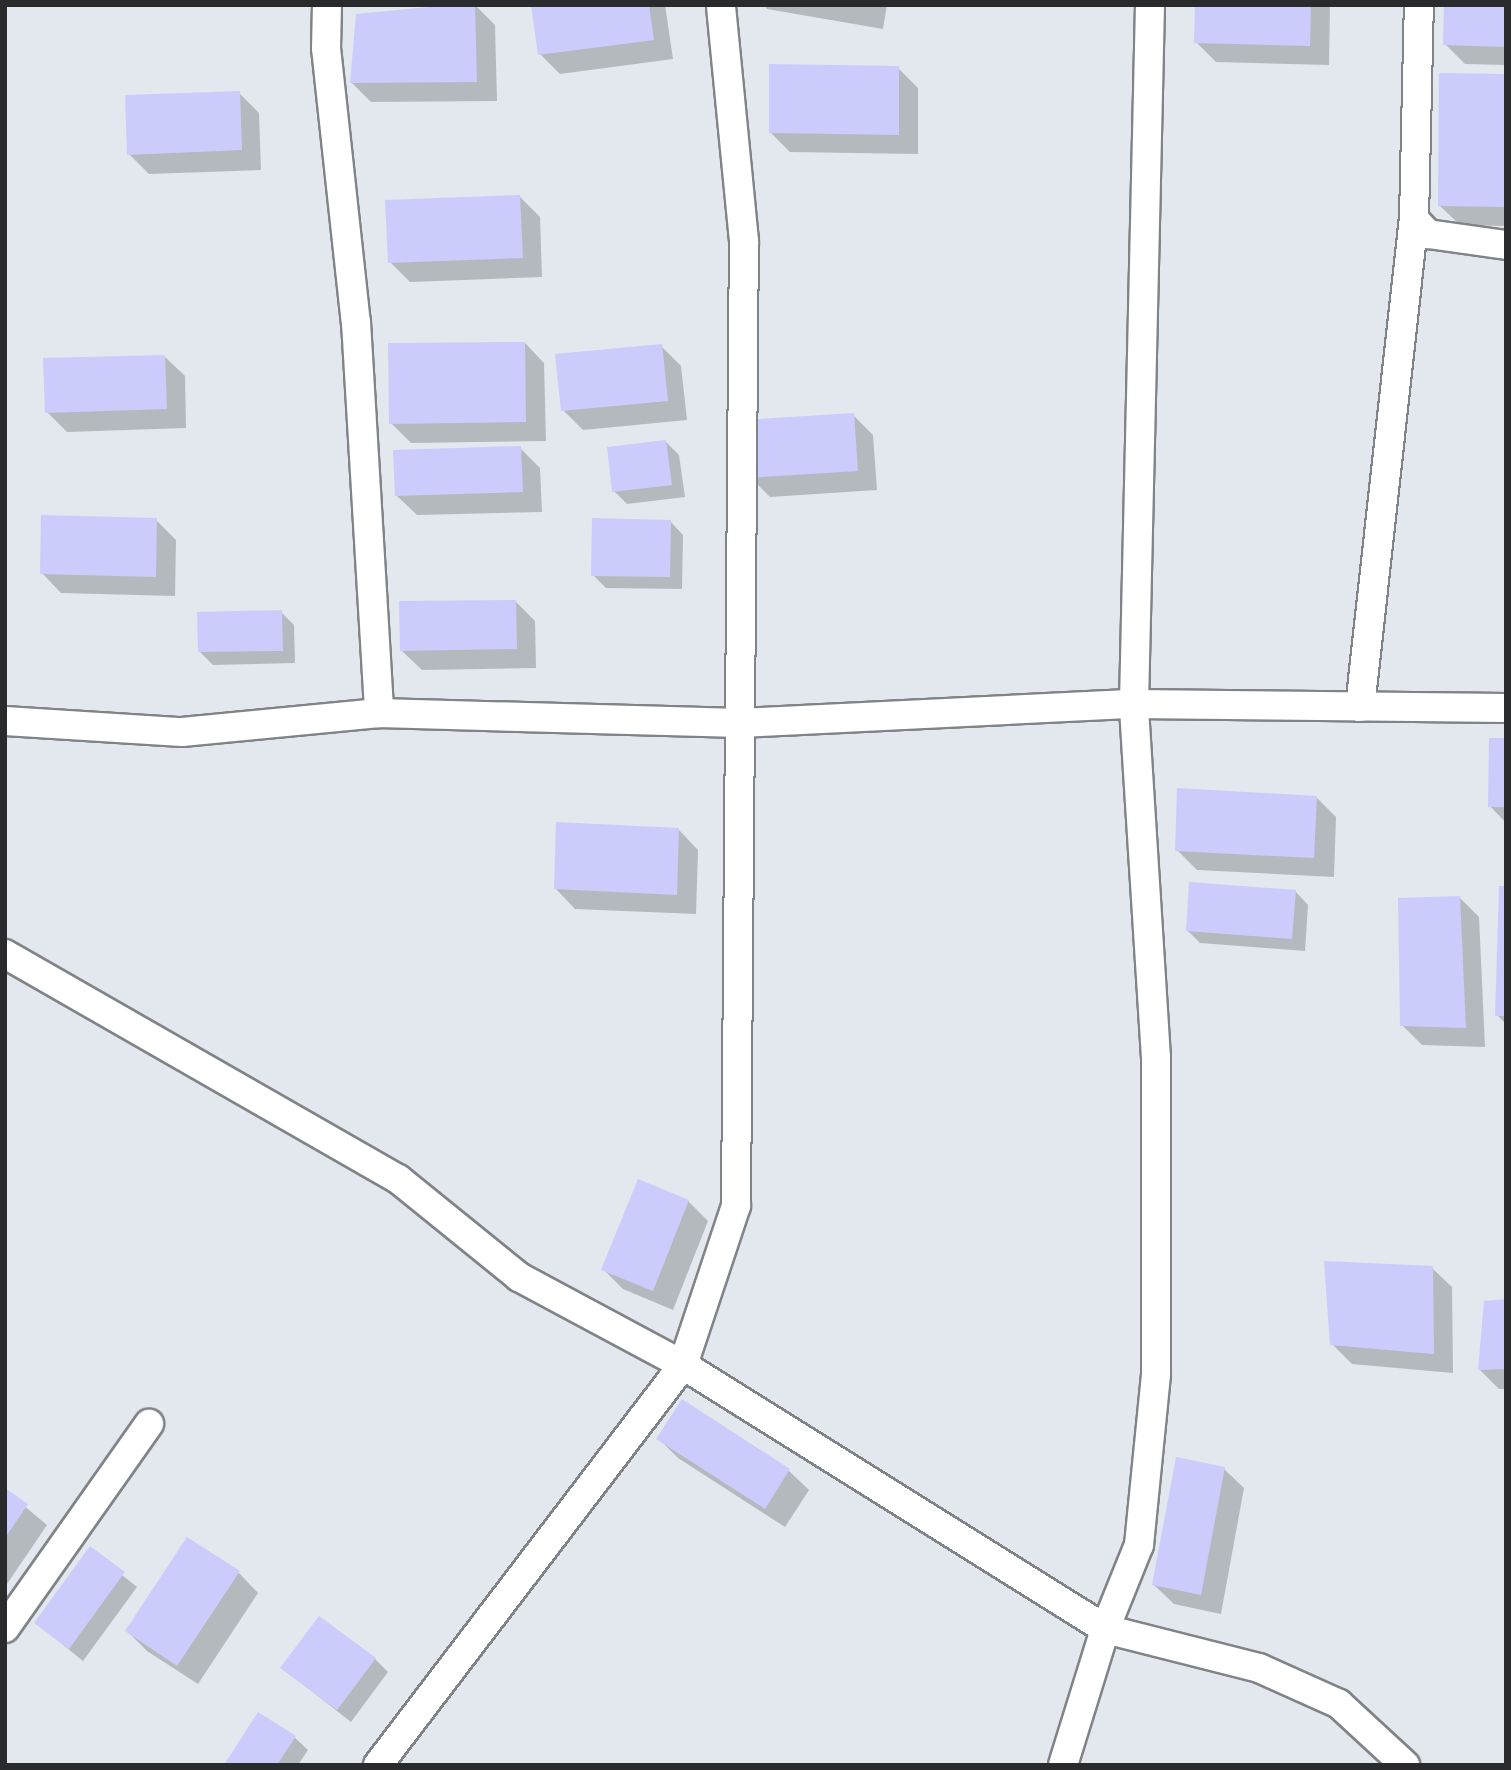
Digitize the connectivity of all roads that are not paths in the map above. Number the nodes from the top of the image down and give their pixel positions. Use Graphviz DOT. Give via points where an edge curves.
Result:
graph roads {
  1 [pos="327,5"];
  2 [pos="721,5"];
  3 [pos="1150,5"];
  4 [pos="1419,5"];
  5 [pos="1415,219"];
  6 [pos="1506,245"];
  7 [pos="1134,704"];
  8 [pos="1360,706"];
  9 [pos="1506,708"];
  10 [pos="379,713"];
  11 [pos="5,721"];
  12 [pos="740,723"];
  13 [pos="5,954"];
  14 [pos="683,1365"];
  15 [pos="149,1424"];
  16 [pos="5,1628"];
  17 [pos="1105,1629"];
  18 [pos="378,1765"];
  19 [pos="1063,1765"];
  20 [pos="1405,1765"];
  1 -- 10 [label="street" via="326,48 356,321"];
  2 -- 12 [label="street" via="744,241"];
  3 -- 7 [label="street"];
  4 -- 5 [label="street"];
  5 -- 6 [label="street" via="1428,234"];
  5 -- 8 [label="street"];
  7 -- 8 [label="street"];
  7 -- 12 [label="street"];
  7 -- 17 [label="street" via="1156,1058 1156,1374 1139,1545"];
  8 -- 9 [label="street"];
  10 -- 11 [label="street" via="182,732"];
  10 -- 12 [label="street"];
  12 -- 14 [label="street" via="736,1206"];
  13 -- 14 [label="street" via="398,1179 519,1278"];
  14 -- 17 [label="street"];
  14 -- 18 [label="street"];
  15 -- 16 [label="street"];
  17 -- 19 [label="street"];
  17 -- 20 [label="street" via="1259,1668 1339,1704"];
}
